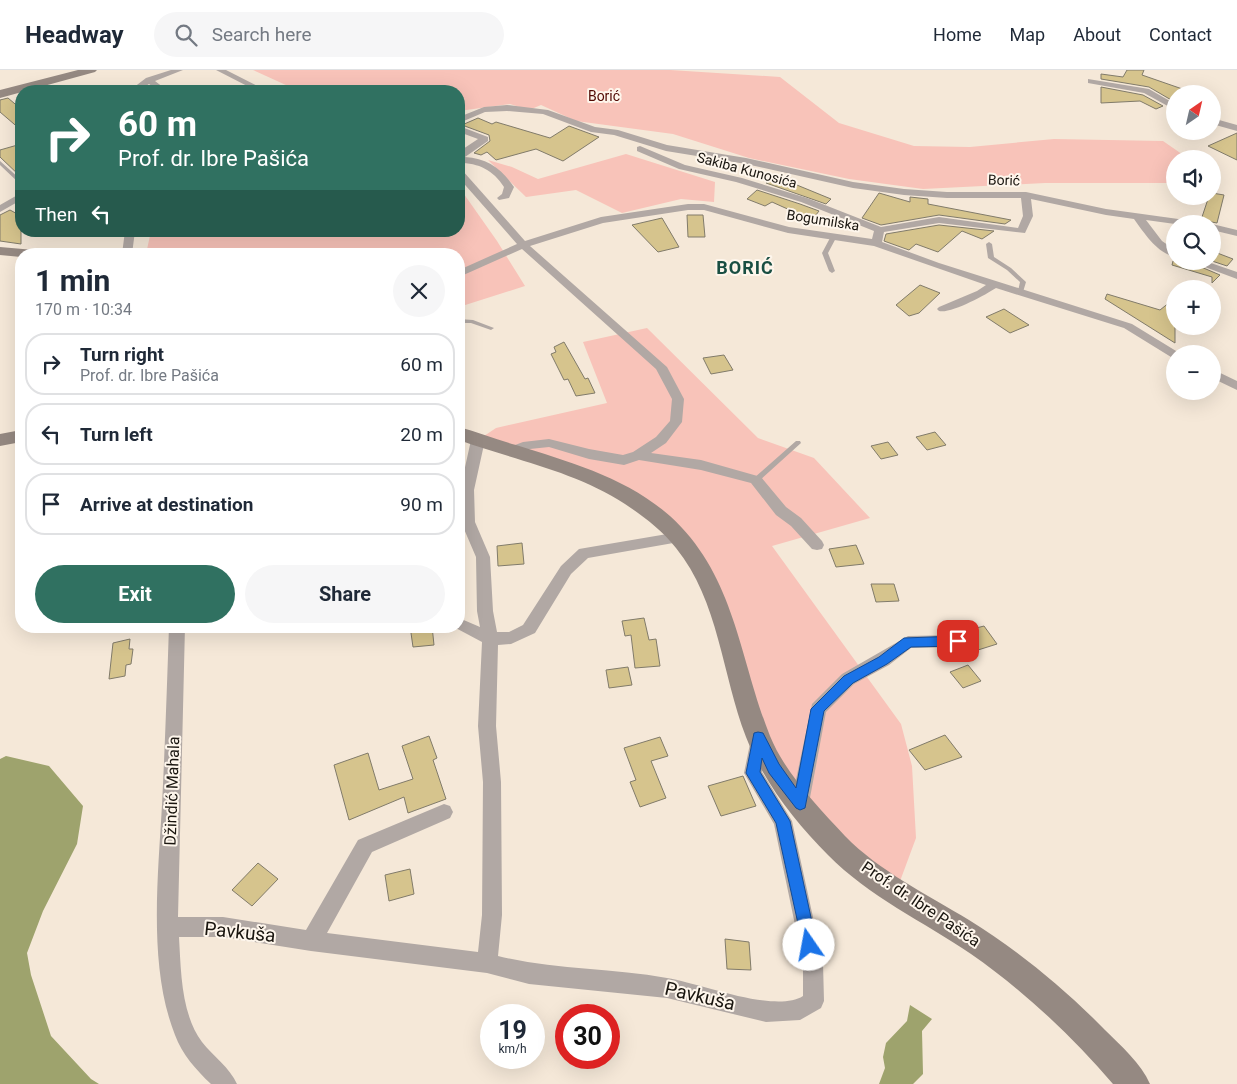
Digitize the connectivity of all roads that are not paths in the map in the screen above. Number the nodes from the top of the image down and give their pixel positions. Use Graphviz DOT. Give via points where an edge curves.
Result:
graph roads {
  1 [pos="91,70"];
  2 [pos="179,70"];
  3 [pos="220,70"];
  4 [pos="149,80"];
  5 [pos="1091,81"];
  6 [pos="47,85"];
  7 [pos="142,85"];
  8 [pos="156,85"];
  9 [pos="251,85"];
  10 [pos="15,92"];
  11 [pos="0,94"];
  12 [pos="1166,101"];
  13 [pos="465,118"];
  14 [pos="1221,123"];
  15 [pos="1237,128"];
  16 [pos="594,130"];
  17 [pos="465,131"];
  18 [pos="465,152"];
  19 [pos="465,159"];
  20 [pos="0,162"];
  21 [pos="15,176"];
  22 [pos="465,179"];
  23 [pos="1026,195"];
  24 [pos="502,198"];
  25 [pos="15,200"];
  26 [pos="0,209"];
  27 [pos="1138,216"];
  28 [pos="1166,220"];
  29 [pos="1221,229"];
  30 [pos="880,230"];
  31 [pos="1237,233"];
  32 [pos="832,238"];
  33 [pos="876,243"];
  34 [pos="989,244"];
  35 [pos="523,245"];
  36 [pos="0,251"];
  37 [pos="1166,251"];
  38 [pos="15,252"];
  39 [pos="1220,270"];
  40 [pos="465,271"];
  41 [pos="832,271"];
  42 [pos="1237,276"];
  43 [pos="994,284"];
  44 [pos="1021,290"];
  45 [pos="943,309"];
  46 [pos="465,320"];
  47 [pos="492,328"];
  48 [pos="1166,349"];
  49 [pos="1221,378"];
  50 [pos="1237,386"];
  51 [pos="15,437"];
  52 [pos="468,437"];
  53 [pos="0,440"];
  54 [pos="798,443"];
  55 [pos="512,451"];
  56 [pos="638,455"];
  57 [pos="756,480"];
  58 [pos="680,537"];
  59 [pos="817,545"];
  60 [pos="465,627"];
  61 [pos="177,633"];
  62 [pos="490,639"];
  63 [pos="958,641"];
  64 [pos="758,738"];
  65 [pos="800,803"];
  66 [pos="444,812"];
  67 [pos="169,927"];
  68 [pos="311,941"];
  69 [pos="487,962"];
  70 [pos="226,1084"];
  71 [pos="1134,1084"];
  1 -- 6 [label="street"];
  2 -- 4 [label="street"];
  3 -- 9 [label="street"];
  4 -- 7 [label="street"];
  4 -- 8 [label="street"];
  5 -- 12 [label="street" via="1146,91"];
  10 -- 11 [label="street"];
  13 -- 16 [label="street, Borić" via="484,110 515,109 545,112"];
  14 -- 15 [label="street"];
  16 -- 23 [label="street, Borić" via="614,132 666,148 746,161 853,185 947,195"];
  16 -- 30 [label="street, Sakiba Kunosića" via="682,167 804,200"];
  17 -- 18 [label="street" via="485,139"];
  19 -- 24 [label="street" via="492,166 503,177 509,187"];
  20 -- 21 [label="lane"];
  22 -- 35 [label="street"];
  23 -- 27 [label="street, Borić"];
  23 -- 30 [label="street" via="1026,206 1030,212 1021,231 940,220"];
  25 -- 26 [label="street"];
  27 -- 28 [label="street, Borić"];
  27 -- 37 [label="street"];
  29 -- 31 [label="street"];
  30 -- 33 [label="street"];
  32 -- 33 [label="street, Bogumilska"];
  32 -- 35 [label="street, Bogumilska" via="780,228 704,207 688,207 601,220"];
  32 -- 41 [label="lane" via="825,253"];
  33 -- 43 [label="street, Bogumilska"];
  34 -- 44 [label="lane" via="991,258 1023,282"];
  35 -- 40 [label="street, Bogumilska"];
  35 -- 56 [label="street" via="660,367 665,375 678,400 676,422 661,440"];
  36 -- 38 [label="street"];
  39 -- 42 [label="street"];
  43 -- 44 [label="street, Bogumilska"];
  43 -- 45 [label="street"];
  44 -- 48 [label="street, Bogumilska" via="1128,326"];
  46 -- 47 [label="lane"];
  49 -- 50 [label="street"];
  51 -- 53 [label="street"];
  52 -- 55 [label="street, Prof. dr. Ibre Pašića"];
  52 -- 62 [label="street" via="468,522 483,557"];
  54 -- 57 [label="lane"];
  55 -- 56 [label="street" via="549,443 624,460"];
  55 -- 58 [label="street, Prof. dr. Ibre Pašića" via="604,483 635,501"];
  56 -- 57 [label="street" via="701,465"];
  57 -- 59 [label="street" via="781,512 796,522"];
  58 -- 62 [label="street" via="584,553 566,570 528,629 511,638"];
  58 -- 64 [label="street, Prof. dr. Ibre Pašića" via="702,570 726,625"];
  60 -- 62 [label="street"];
  61 -- 67 [label="street, Džindić Mahala"];
  62 -- 69 [label="street" via="487,726 492,782 492,915"];
  63 -- 65 [label="street" via="908,642 848,679 818,709"];
  64 -- 65 [label="street, Prof. dr. Ibre Pašića" via="774,768"];
  64 -- 69 [label="street, Pavkuša" via="753,773 783,821 813,963 814,1001 800,1010 766,1012 668,988 529,974"];
  65 -- 71 [label="street, Prof. dr. Ibre Pašića" via="839,847 896,892 1003,959 1046,995 1108,1054"];
  66 -- 68 [label="street" via="365,846"];
  67 -- 68 [label="street, Pavkuša" via="222,927"];
  67 -- 70 [label="street, Džindić Mahala" via="176,1002 186,1035 202,1060"];
  68 -- 69 [label="street, Pavkuša"];
}
